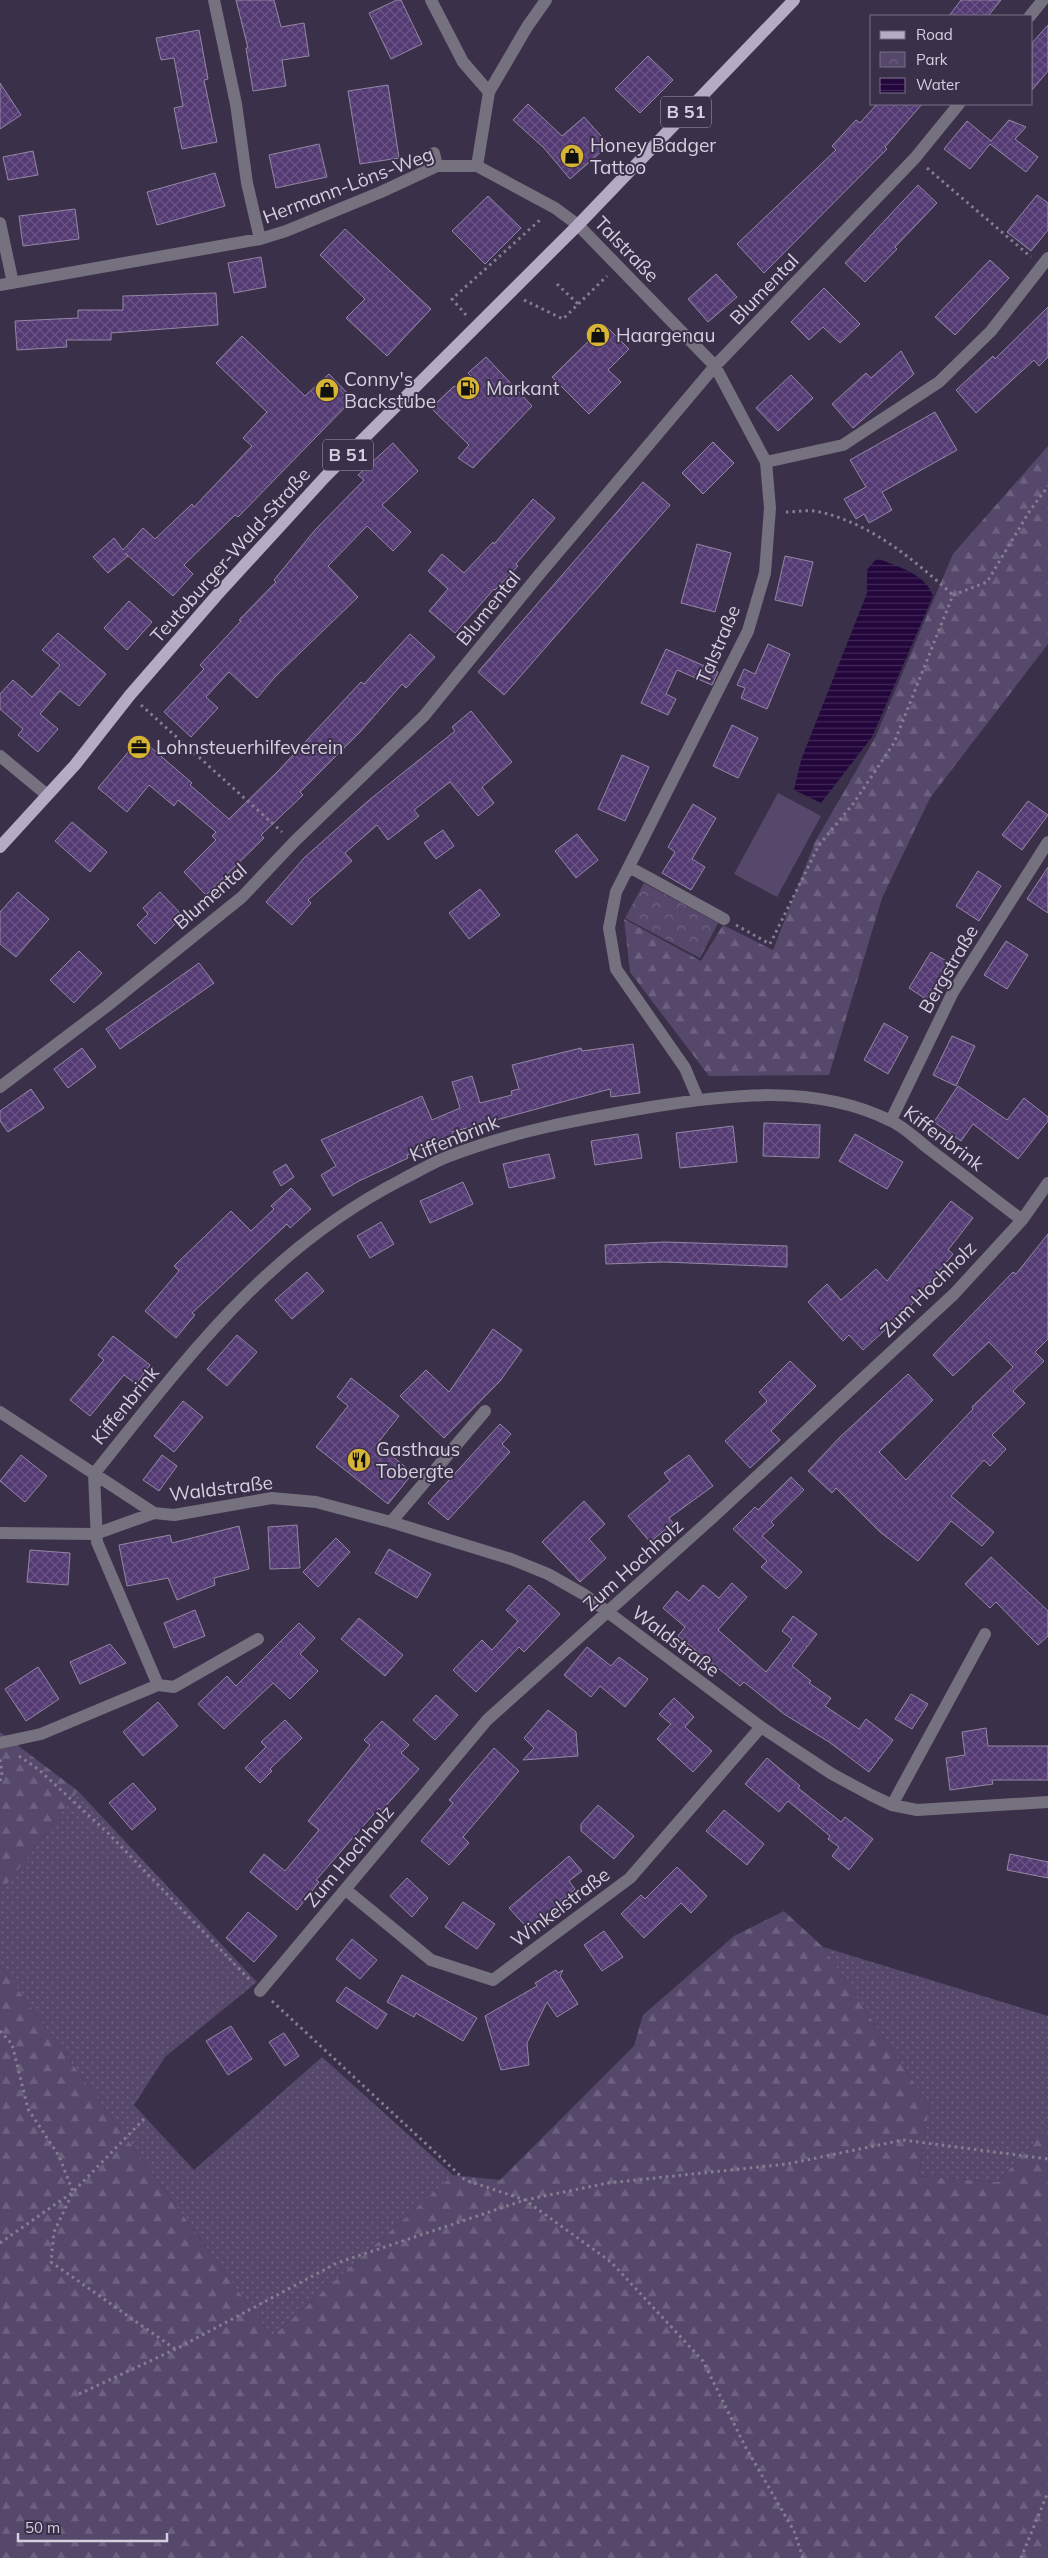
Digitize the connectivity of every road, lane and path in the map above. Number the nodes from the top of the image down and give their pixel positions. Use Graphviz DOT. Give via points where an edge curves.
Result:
graph roads {
  1 [pos="214,0"];
  2 [pos="431,0"];
  3 [pos="546,0"];
  4 [pos="794,0"];
  5 [pos="1043,0"];
  6 [pos="1031,15"];
  7 [pos="488,92"];
  8 [pos="958,105"];
  9 [pos="434,153"];
  10 [pos="915,158"];
  11 [pos="438,166"];
  12 [pos="477,166"];
  13 [pos="539,220"];
  14 [pos="0,224"];
  15 [pos="578,225"];
  16 [pos="260,239"];
  17 [pos="1045,262"];
  18 [pos="618,266"];
  19 [pos="13,283"];
  20 [pos="557,284"];
  21 [pos="0,285"];
  22 [pos="510,293"];
  23 [pos="578,304"];
  24 [pos="477,326"];
  25 [pos="715,366"];
  26 [pos="766,462"];
  27 [pos="1048,486"];
  28 [pos="770,512"];
  29 [pos="953,595"];
  30 [pos="130,695"];
  31 [pos="0,756"];
  32 [pos="46,794"];
  33 [pos="294,842"];
  34 [pos="1048,842"];
  35 [pos="0,847"];
  36 [pos="629,867"];
  37 [pos="724,919"];
  38 [pos="0,1087"];
  39 [pos="698,1099"];
  40 [pos="891,1120"];
  41 [pos="1048,1184"];
  42 [pos="1043,1201"];
  43 [pos="1022,1220"];
  44 [pos="485,1411"];
  45 [pos="0,1412"];
  46 [pos="94,1474"];
  47 [pos="154,1513"];
  48 [pos="391,1522"];
  49 [pos="0,1533"];
  50 [pos="95,1534"];
  51 [pos="607,1613"];
  52 [pos="985,1634"];
  53 [pos="258,1640"];
  54 [pos="158,1685"];
  55 [pos="760,1727"];
  56 [pos="0,1742"];
  57 [pos="0,1754"];
  58 [pos="15,1754"];
  59 [pos="0,1781"];
  60 [pos="1048,1802"];
  61 [pos="892,1805"];
  62 [pos="346,1890"];
  63 [pos="260,1990"];
  64 [pos="0,2031"];
  65 [pos="144,2120"];
  66 [pos="1048,2159"];
  67 [pos="73,2192"];
  68 [pos="525,2200"];
  69 [pos="0,2242"];
  70 [pos="176,2349"];
  71 [pos="79,2394"];
  72 [pos="1048,2492"];
  73 [pos="803,2558"];
  74 [pos="1021,2558"];
  1 -- 16 [label="street"];
  2 -- 7 [label="street" via="462,62"];
  3 -- 7 [label="street"];
  4 -- 15 [label="main road, Teutoburger-Wald-Straße / B 51"];
  5 -- 6 [label="street"];
  7 -- 12 [label="street"];
  8 -- 10 [label="street, Blumental"];
  9 -- 11 [label="street"];
  10 -- 17 [label="path"];
  10 -- 25 [label="street, Blumental"];
  11 -- 12 [label="street, Hermann-Löns-Weg"];
  11 -- 16 [label="street, Hermann-Löns-Weg"];
  12 -- 15 [label="street, Hermann-Löns-Weg" via="555,208"];
  13 -- 24 [label="path" via="452,300"];
  14 -- 19 [label="street"];
  15 -- 18 [label="street, Talstraße"];
  15 -- 22 [label="main road, Teutoburger-Wald-Straße / B 51"];
  16 -- 19 [label="street, Hermann-Löns-Weg"];
  17 -- 26 [label="street" via="991,330 939,382 843,445"];
  18 -- 23 [label="path"];
  18 -- 25 [label="street, Talstraße"];
  19 -- 21 [label="street, Hermann-Löns-Weg"];
  20 -- 23 [label="path"];
  22 -- 23 [label="path" via="563,319"];
  22 -- 24 [label="main road, Teutoburger-Wald-Straße / B 51"];
  24 -- 30 [label="main road, Teutoburger-Wald-Straße / B 51" via="325,478"];
  25 -- 26 [label="street, Talstraße"];
  25 -- 33 [label="street, Blumental" via="424,716"];
  26 -- 28 [label="street, Talstraße"];
  27 -- 29 [label="path" via="987,582"];
  28 -- 29 [label="path" via="819,511 851,522 912,559"];
  28 -- 36 [label="street, Talstraße" via="765,573 748,631"];
  29 -- 37 [label="path" via="894,743 853,804 819,845 770,944"];
  30 -- 32 [label="main road, Teutoburger-Wald-Straße / B 51" via="75,765"];
  30 -- 33 [label="path"];
  31 -- 32 [label="street"];
  32 -- 35 [label="main road, Teutoburger-Wald-Straße / B 51"];
  33 -- 38 [label="street, Blumental" via="242,897"];
  34 -- 40 [label="street, Bergstraße" via="953,992"];
  36 -- 37 [label="street"];
  36 -- 39 [label="street, Talstraße" via="616,892 609,928 616,969 685,1068"];
  39 -- 40 [label="street, Kiffenbrink" via="770,1095 835,1100"];
  39 -- 46 [label="street, Kiffenbrink" via="510,1135 446,1158 362,1200 315,1232 237,1302 199,1343"];
  40 -- 43 [label="street, Kiffenbrink"];
  41 -- 42 [label="street, Zum Hochholz"];
  42 -- 43 [label="street, Zum Hochholz"];
  43 -- 51 [label="street, Zum Hochholz" via="954,1294"];
  44 -- 48 [label="street"];
  45 -- 46 [label="street, Kiffenbrink"];
  46 -- 47 [label="street, Waldstraße"];
  46 -- 50 [label="street"];
  47 -- 48 [label="street, Waldstraße" via="174,1515 272,1498 316,1502"];
  47 -- 50 [label="street, Waldstraße"];
  48 -- 51 [label="street, Waldstraße" via="541,1571 585,1595"];
  49 -- 50 [label="street, Waldstraße"];
  50 -- 54 [label="street"];
  51 -- 55 [label="street, Waldstraße"];
  51 -- 62 [label="street, Zum Hochholz" via="486,1720"];
  52 -- 61 [label="street"];
  53 -- 54 [label="street" via="174,1687"];
  54 -- 56 [label="street" via="41,1734"];
  55 -- 61 [label="street, Waldstraße" via="832,1774"];
  55 -- 62 [label="street, Winkelstraße" via="630,1878 493,1980 431,1960"];
  57 -- 59 [label="path"];
  58 -- 63 [label="path" via="38,1769 108,1832"];
  60 -- 61 [label="street, Waldstraße" via="917,1810"];
  62 -- 63 [label="street, Zum Hochholz"];
  63 -- 68 [label="path" via="465,2180"];
  64 -- 67 [label="path" via="12,2044 28,2109 59,2156"];
  65 -- 67 [label="path"];
  66 -- 68 [label="path" via="903,2140 787,2164 608,2183"];
  67 -- 69 [label="path"];
  67 -- 70 [label="path" via="54,2232 51,2262"];
  68 -- 70 [label="path" via="337,2263"];
  68 -- 73 [label="path" via="611,2262 703,2361 745,2446 794,2531"];
  70 -- 71 [label="path"];
  72 -- 74 [label="path"];
}
